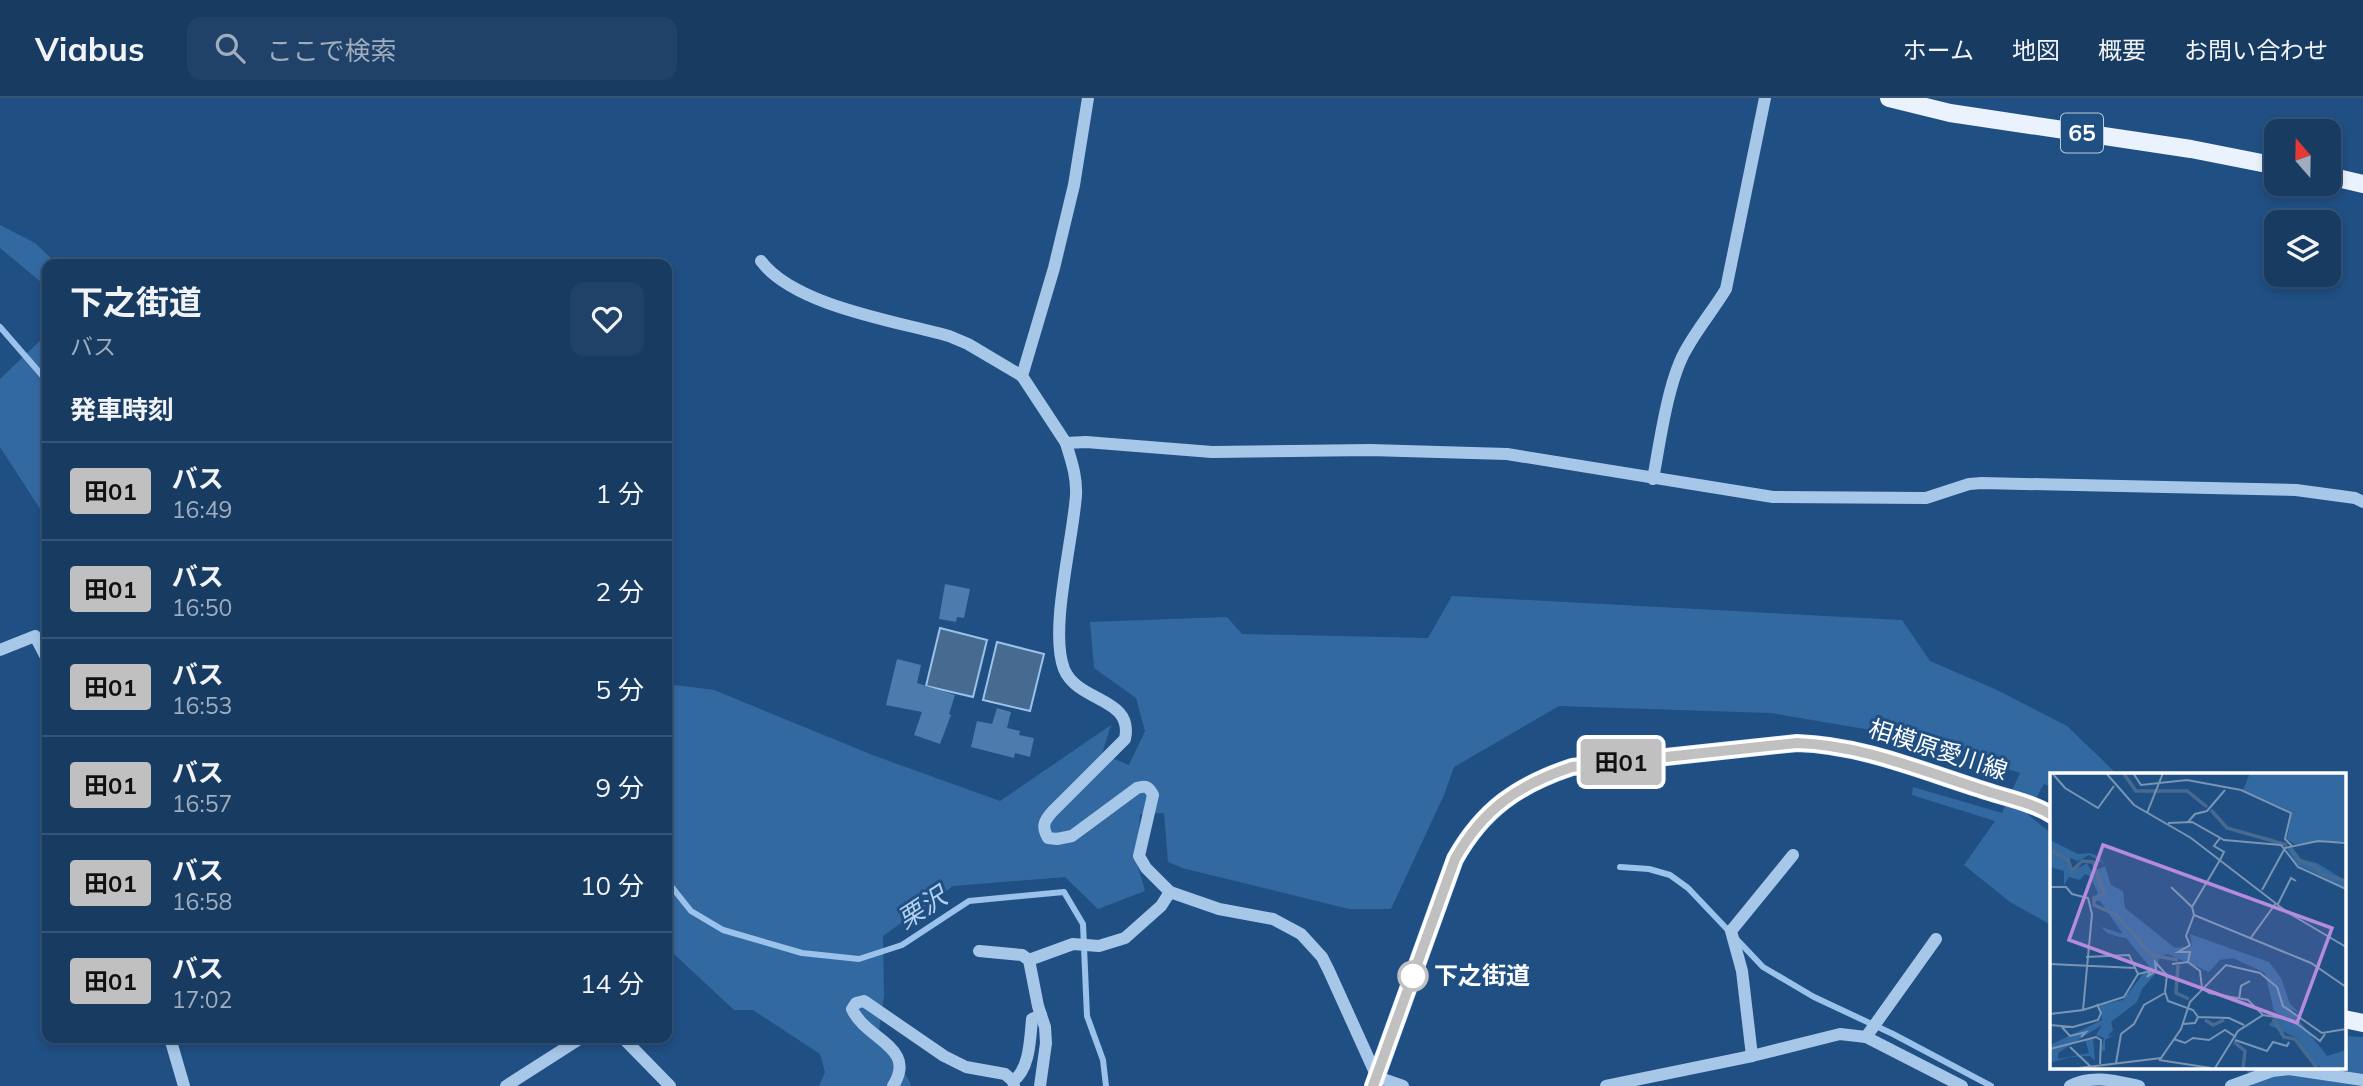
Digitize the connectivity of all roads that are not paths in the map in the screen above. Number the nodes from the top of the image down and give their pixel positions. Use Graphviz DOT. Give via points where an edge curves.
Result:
graph roads {
  1 [pos="1088,98"];
  2 [pos="1765,98"];
  3 [pos="1889,98"];
  4 [pos="2264,163"];
  5 [pos="2342,179"];
  6 [pos="2363,184"];
  7 [pos="761,261"];
  8 [pos="1022,376"];
  9 [pos="1066,443"];
  10 [pos="1653,479"];
  11 [pos="2363,502"];
  12 [pos="42,649"];
  13 [pos="0,650"];
  14 [pos="2050,814"];
  15 [pos="1793,855"];
  16 [pos="1170,892"];
  17 [pos="1936,939"];
  18 [pos="979,951"];
  19 [pos="1029,960"];
  20 [pos="1041,1015"];
  21 [pos="1866,1037"];
  22 [pos="171,1043"];
  23 [pos="574,1043"];
  24 [pos="628,1043"];
  25 [pos="1752,1056"];
  26 [pos="2363,1080"];
  27 [pos="1375,1082"];
  28 [pos="1014,1084"];
  29 [pos="184,1086"];
  30 [pos="506,1086"];
  31 [pos="670,1086"];
  32 [pos="893,1086"];
  33 [pos="1040,1086"];
  34 [pos="1403,1086"];
  35 [pos="1606,1086"];
  36 [pos="1962,1086"];
  37 [pos="2070,1086"];
  38 [pos="2139,1086"];
  39 [pos="2231,1086"];
  1 -- 8 [label="street" via="1060,244"];
  2 -- 10 [label="street" via="1726,289 1686,348"];
  3 -- 4 [label="main road, 65" via="1950,113"];
  5 -- 6 [label="main road"];
  7 -- 8 [label="street" via="789,287 811,298 949,336"];
  8 -- 9 [label="street"];
  9 -- 10 [label="street" via="1212,452 1507,454"];
  9 -- 16 [label="street" via="1076,494 1060,656 1072,682 1115,709 1126,719 1127,727 1125,739 1052,812 1043,829 1048,838 1072,836 1137,788 1150,788 1153,795 1139,856"];
  10 -- 11 [label="street" via="1773,497 1926,498 1982,483 2296,490"];
  12 -- 13 [label="street" via="35,636"];
  14 -- 27 [label="main road, 相模原愛川線" via="1861,750 1828,744 1797,743 1572,767 1548,775 1485,815 1455,859"];
  15 -- 25 [label="street" via="1731,931 1742,971"];
  16 -- 19 [label="street" via="1125,938 1099,946 1073,944"];
  16 -- 27 [label="street" via="1219,909 1273,919 1301,934 1322,957"];
  17 -- 21 [label="street"];
  18 -- 19 [label="street" via="1022,955"];
  19 -- 20 [label="street"];
  20 -- 28 [label="street" via="1032,1020 1030,1048"];
  20 -- 33 [label="street" via="1046,1043"];
  21 -- 25 [label="street" via="1840,1034"];
  21 -- 36 [label="street"];
  22 -- 29 [label="street"];
  23 -- 30 [label="street"];
  24 -- 31 [label="street"];
  25 -- 35 [label="street"];
  26 -- 39 [label="street" via="2289,1069"];
  27 -- 34 [label="street"];
  28 -- 32 [label="street" via="1005,1074 966,1067 944,1056 864,1001 856,1003 852,1009 857,1021 898,1055 901,1074"];
  37 -- 38 [label="street" via="2102,1079"];
}
